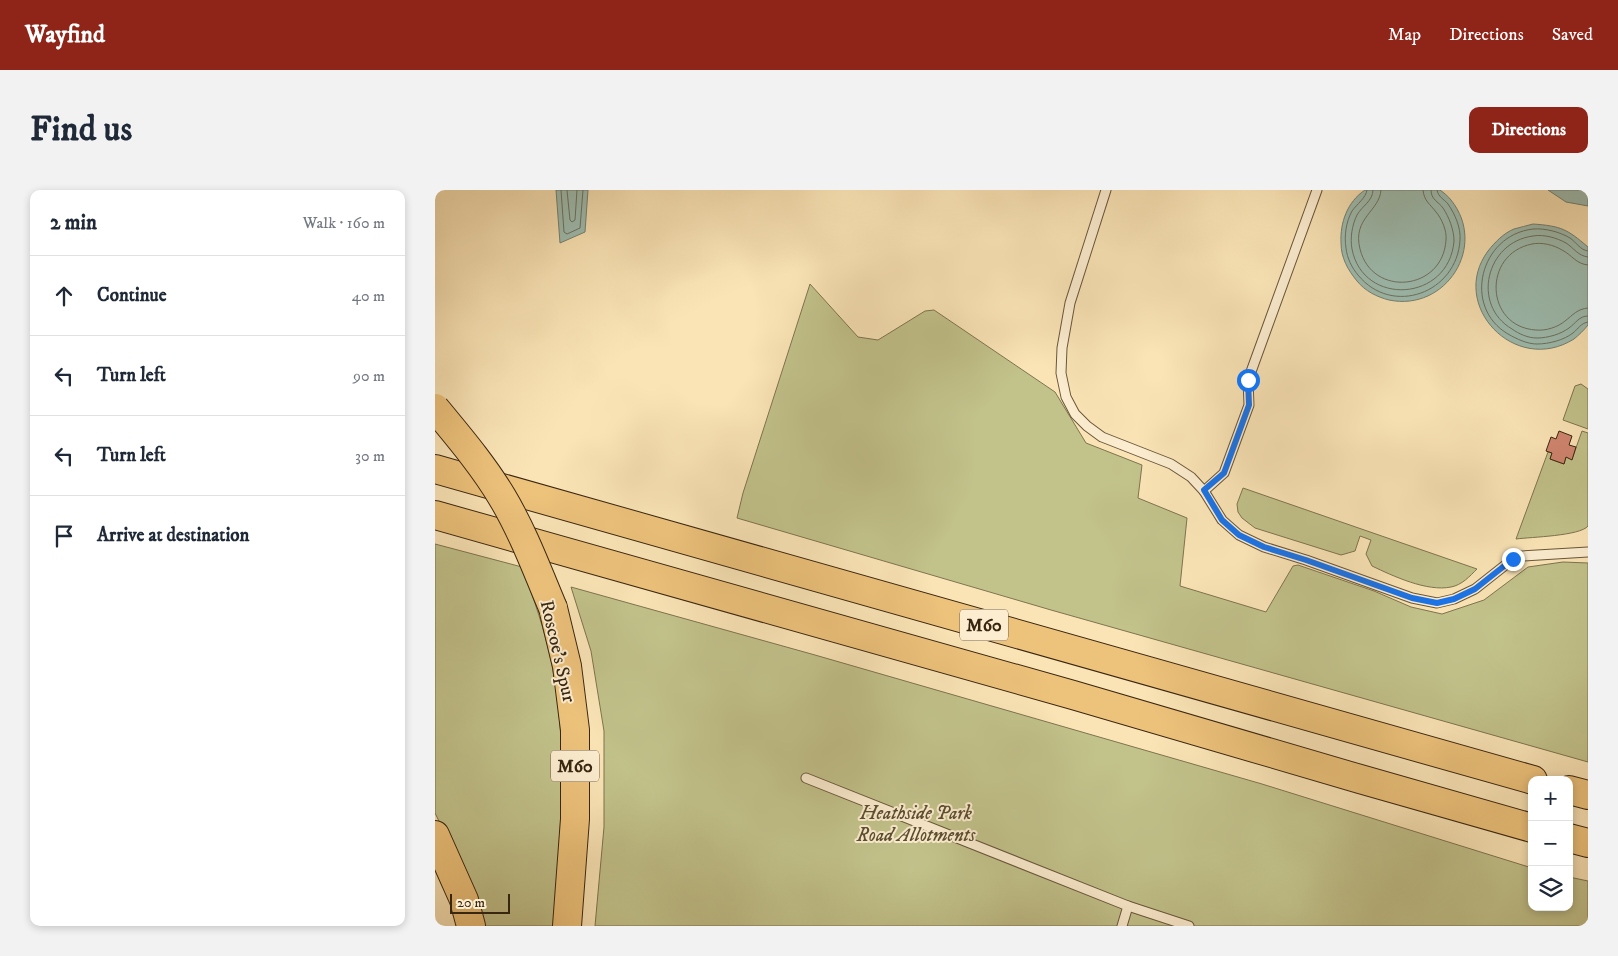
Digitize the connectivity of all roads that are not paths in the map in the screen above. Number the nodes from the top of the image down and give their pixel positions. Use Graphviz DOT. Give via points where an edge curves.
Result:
graph roads {
  1 [pos="1106,190"];
  2 [pos="1317,190"];
  3 [pos="435,408"];
  4 [pos="435,469"];
  5 [pos="1204,490"];
  6 [pos="435,515"];
  7 [pos="1588,552"];
  8 [pos="806,778"];
  9 [pos="1528,779"];
  10 [pos="1573,791"];
  11 [pos="1588,795"];
  12 [pos="1528,827"];
  13 [pos="435,835"];
  14 [pos="1573,839"];
  15 [pos="1588,843"];
  16 [pos="1128,906"];
  17 [pos="471,926"];
  18 [pos="567,926"];
  19 [pos="1122,926"];
  20 [pos="1189,926"];
  1 -- 5 [label="lane" via="1070,303 1062,348 1061,373 1066,397 1075,414 1087,426 1102,436 1171,464"];
  2 -- 5 [label="lane" via="1248,380 1249,405 1224,473"];
  3 -- 18 [label="highway, Roscoe's Spur / M60, bridge" via="501,496 529,549 553,608 567,666 575,730 575,819"];
  4 -- 9 [label="highway, M60"];
  5 -- 7 [label="lane" via="1222,520 1239,535 1264,547 1412,598 1437,603 1475,589 1513,559"];
  6 -- 12 [label="highway, M60"];
  8 -- 16 [label="lane"];
  10 -- 11 [label="highway"];
  13 -- 17 [label="highway" via="464,900"];
  14 -- 15 [label="highway"];
  16 -- 19 [label="lane"];
  16 -- 20 [label="lane"];
}
